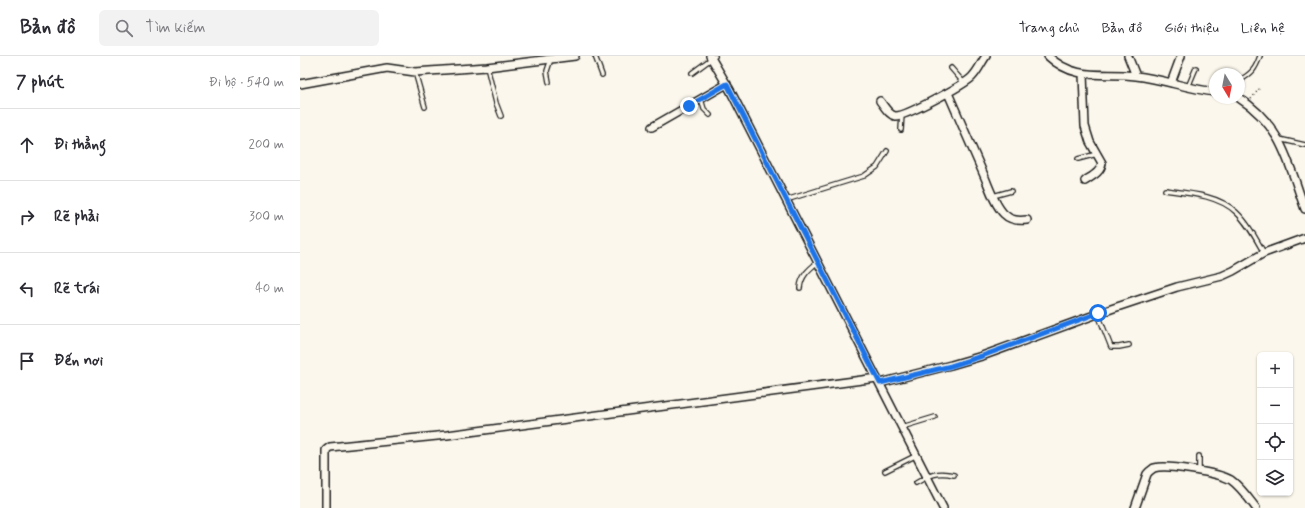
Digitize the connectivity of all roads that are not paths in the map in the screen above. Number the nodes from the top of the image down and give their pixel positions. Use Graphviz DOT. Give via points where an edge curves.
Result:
graph roads {
  1 [pos="575,56"];
  2 [pos="595,56"];
  3 [pos="986,56"];
  4 [pos="1048,56"];
  5 [pos="1128,56"];
  6 [pos="1181,56"];
  7 [pos="1260,56"];
  8 [pos="712,57"];
  9 [pos="551,60"];
  10 [pos="487,67"];
  11 [pos="951,68"];
  12 [pos="1196,68"];
  13 [pos="415,72"];
  14 [pos="692,73"];
  15 [pos="1084,74"];
  16 [pos="602,75"];
  17 [pos="1136,76"];
  18 [pos="1245,77"];
  19 [pos="549,82"];
  20 [pos="964,83"];
  21 [pos="1171,83"];
  22 [pos="300,84"];
  23 [pos="727,84"];
  24 [pos="1188,87"];
  25 [pos="1209,91"];
  26 [pos="948,93"];
  27 [pos="701,99"];
  28 [pos="880,101"];
  29 [pos="1245,102"];
  30 [pos="425,107"];
  31 [pos="902,114"];
  32 [pos="710,115"];
  33 [pos="501,116"];
  34 [pos="652,127"];
  35 [pos="902,130"];
  36 [pos="1279,139"];
  37 [pos="1305,145"];
  38 [pos="886,151"];
  39 [pos="1097,154"];
  40 [pos="1078,159"];
  41 [pos="1085,182"];
  42 [pos="1165,190"];
  43 [pos="1011,191"];
  44 [pos="993,196"];
  45 [pos="786,200"];
  46 [pos="1305,209"];
  47 [pos="1027,220"];
  48 [pos="1305,238"];
  49 [pos="1264,253"];
  50 [pos="818,262"];
  51 [pos="800,288"];
  52 [pos="1098,313"];
  53 [pos="1129,345"];
  54 [pos="879,381"];
  55 [pos="935,417"];
  56 [pos="902,427"];
  57 [pos="917,455"];
  58 [pos="1199,456"];
  59 [pos="885,471"];
  60 [pos="1199,471"];
  61 [pos="954,475"];
  62 [pos="927,476"];
  63 [pos="916,482"];
  64 [pos="326,508"];
  65 [pos="943,508"];
  66 [pos="1135,508"];
  67 [pos="1255,508"];
  1 -- 9 [label="street"];
  2 -- 16 [label="lane"];
  3 -- 20 [label="street" via="976,73"];
  4 -- 15 [label="street"];
  5 -- 17 [label="street"];
  6 -- 21 [label="street"];
  7 -- 18 [label="lane" via="1253,71"];
  8 -- 14 [label="lane"];
  8 -- 23 [label="street"];
  9 -- 10 [label="street"];
  9 -- 19 [label="lane" via="547,71"];
  10 -- 13 [label="street"];
  10 -- 33 [label="lane"];
  11 -- 20 [label="lane"];
  12 -- 24 [label="lane"];
  13 -- 22 [label="street" via="387,68"];
  13 -- 30 [label="lane"];
  15 -- 17 [label="street"];
  15 -- 39 [label="street" via="1085,126"];
  17 -- 21 [label="street"];
  20 -- 26 [label="street"];
  21 -- 24 [label="street"];
  23 -- 27 [label="street"];
  23 -- 45 [label="street"];
  24 -- 25 [label="street"];
  26 -- 31 [label="street"];
  26 -- 44 [label="street"];
  27 -- 32 [label="lane"];
  27 -- 34 [label="street"];
  28 -- 31 [label="street" via="891,114"];
  29 -- 36 [label="street" via="1264,118"];
  31 -- 35 [label="lane"];
  36 -- 37 [label="lane"];
  36 -- 46 [label="street"];
  38 -- 45 [label="lane" via="877,167 864,176"];
  39 -- 40 [label="lane"];
  39 -- 41 [label="street" via="1102,166"];
  42 -- 49 [label="lane" via="1204,196 1225,204 1247,224"];
  43 -- 44 [label="lane"];
  44 -- 47 [label="street" via="1009,218"];
  45 -- 50 [label="street"];
  48 -- 49 [label="street"];
  49 -- 52 [label="street" via="1222,276 1177,287"];
  50 -- 51 [label="lane" via="802,277"];
  50 -- 54 [label="street"];
  52 -- 53 [label="lane" via="1111,346 1113,348"];
  52 -- 54 [label="street" via="951,366"];
  54 -- 56 [label="street"];
  54 -- 64 [label="street" via="330,447 326,450"];
  55 -- 56 [label="lane"];
  56 -- 57 [label="street"];
  57 -- 59 [label="lane"];
  57 -- 62 [label="street"];
  58 -- 60 [label="lane"];
  60 -- 66 [label="street" via="1153,469 1147,474"];
  60 -- 67 [label="street" via="1220,476 1234,483"];
  61 -- 62 [label="lane" via="940,473"];
  62 -- 63 [label="lane"];
  62 -- 65 [label="street"];
}
